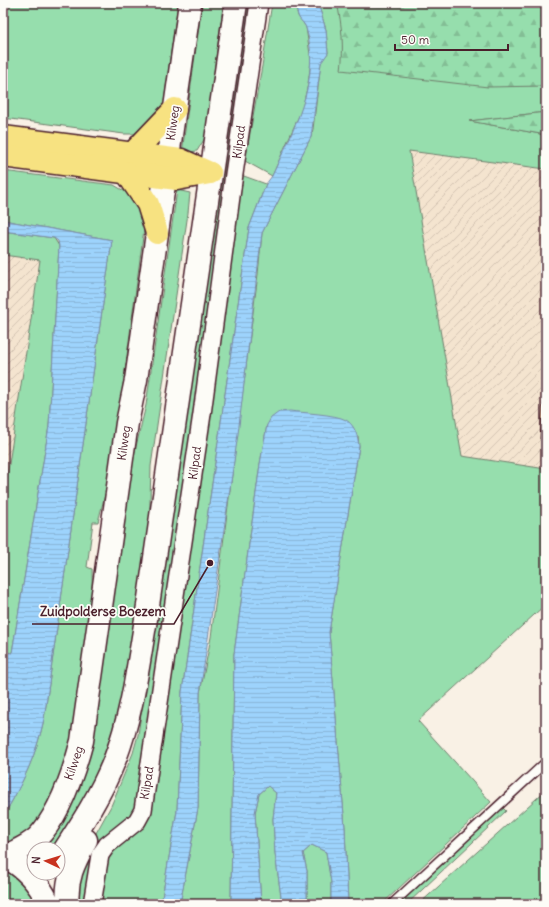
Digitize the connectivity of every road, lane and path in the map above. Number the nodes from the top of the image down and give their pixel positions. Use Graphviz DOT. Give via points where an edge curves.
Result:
graph roads {
  1 [pos="190,3"];
  2 [pos="236,3"];
  3 [pos="259,3"];
  4 [pos="175,109"];
  5 [pos="3,137"];
  6 [pos="3,156"];
  7 [pos="130,163"];
  8 [pos="167,168"];
  9 [pos="210,173"];
  10 [pos="158,232"];
  11 [pos="546,762"];
  12 [pos="93,806"];
  13 [pos="66,848"];
  14 [pos="4,856"];
  15 [pos="49,881"];
  16 [pos="47,899"];
  17 [pos="68,904"];
  18 [pos="92,904"];
  19 [pos="392,904"];
  1 -- 4 [label="main road, Kilweg"];
  2 -- 9 [label="main road"];
  3 -- 18 [label="street, Kilpad" via="146,796 138,821 107,845 100,855"];
  4 -- 7 [label="highway"];
  4 -- 8 [label="main road, Kilweg"];
  5 -- 7 [label="highway"];
  6 -- 7 [label="highway"];
  7 -- 8 [label="highway"];
  7 -- 10 [label="highway"];
  8 -- 9 [label="highway" via="181,160"];
  8 -- 10 [label="main road, Kilweg"];
  9 -- 12 [label="main road" via="168,476 138,664 115,759"];
  10 -- 14 [label="main road, Kilweg" via="127,423 82,741 54,814 38,837 28,845"];
  11 -- 19 [label="lane"];
  12 -- 13 [label="main road"];
  12 -- 17 [label="main road" via="90,832 68,879"];
  14 -- 16 [label="main road" via="28,872"];
  15 -- 16 [label="main road"];
}
